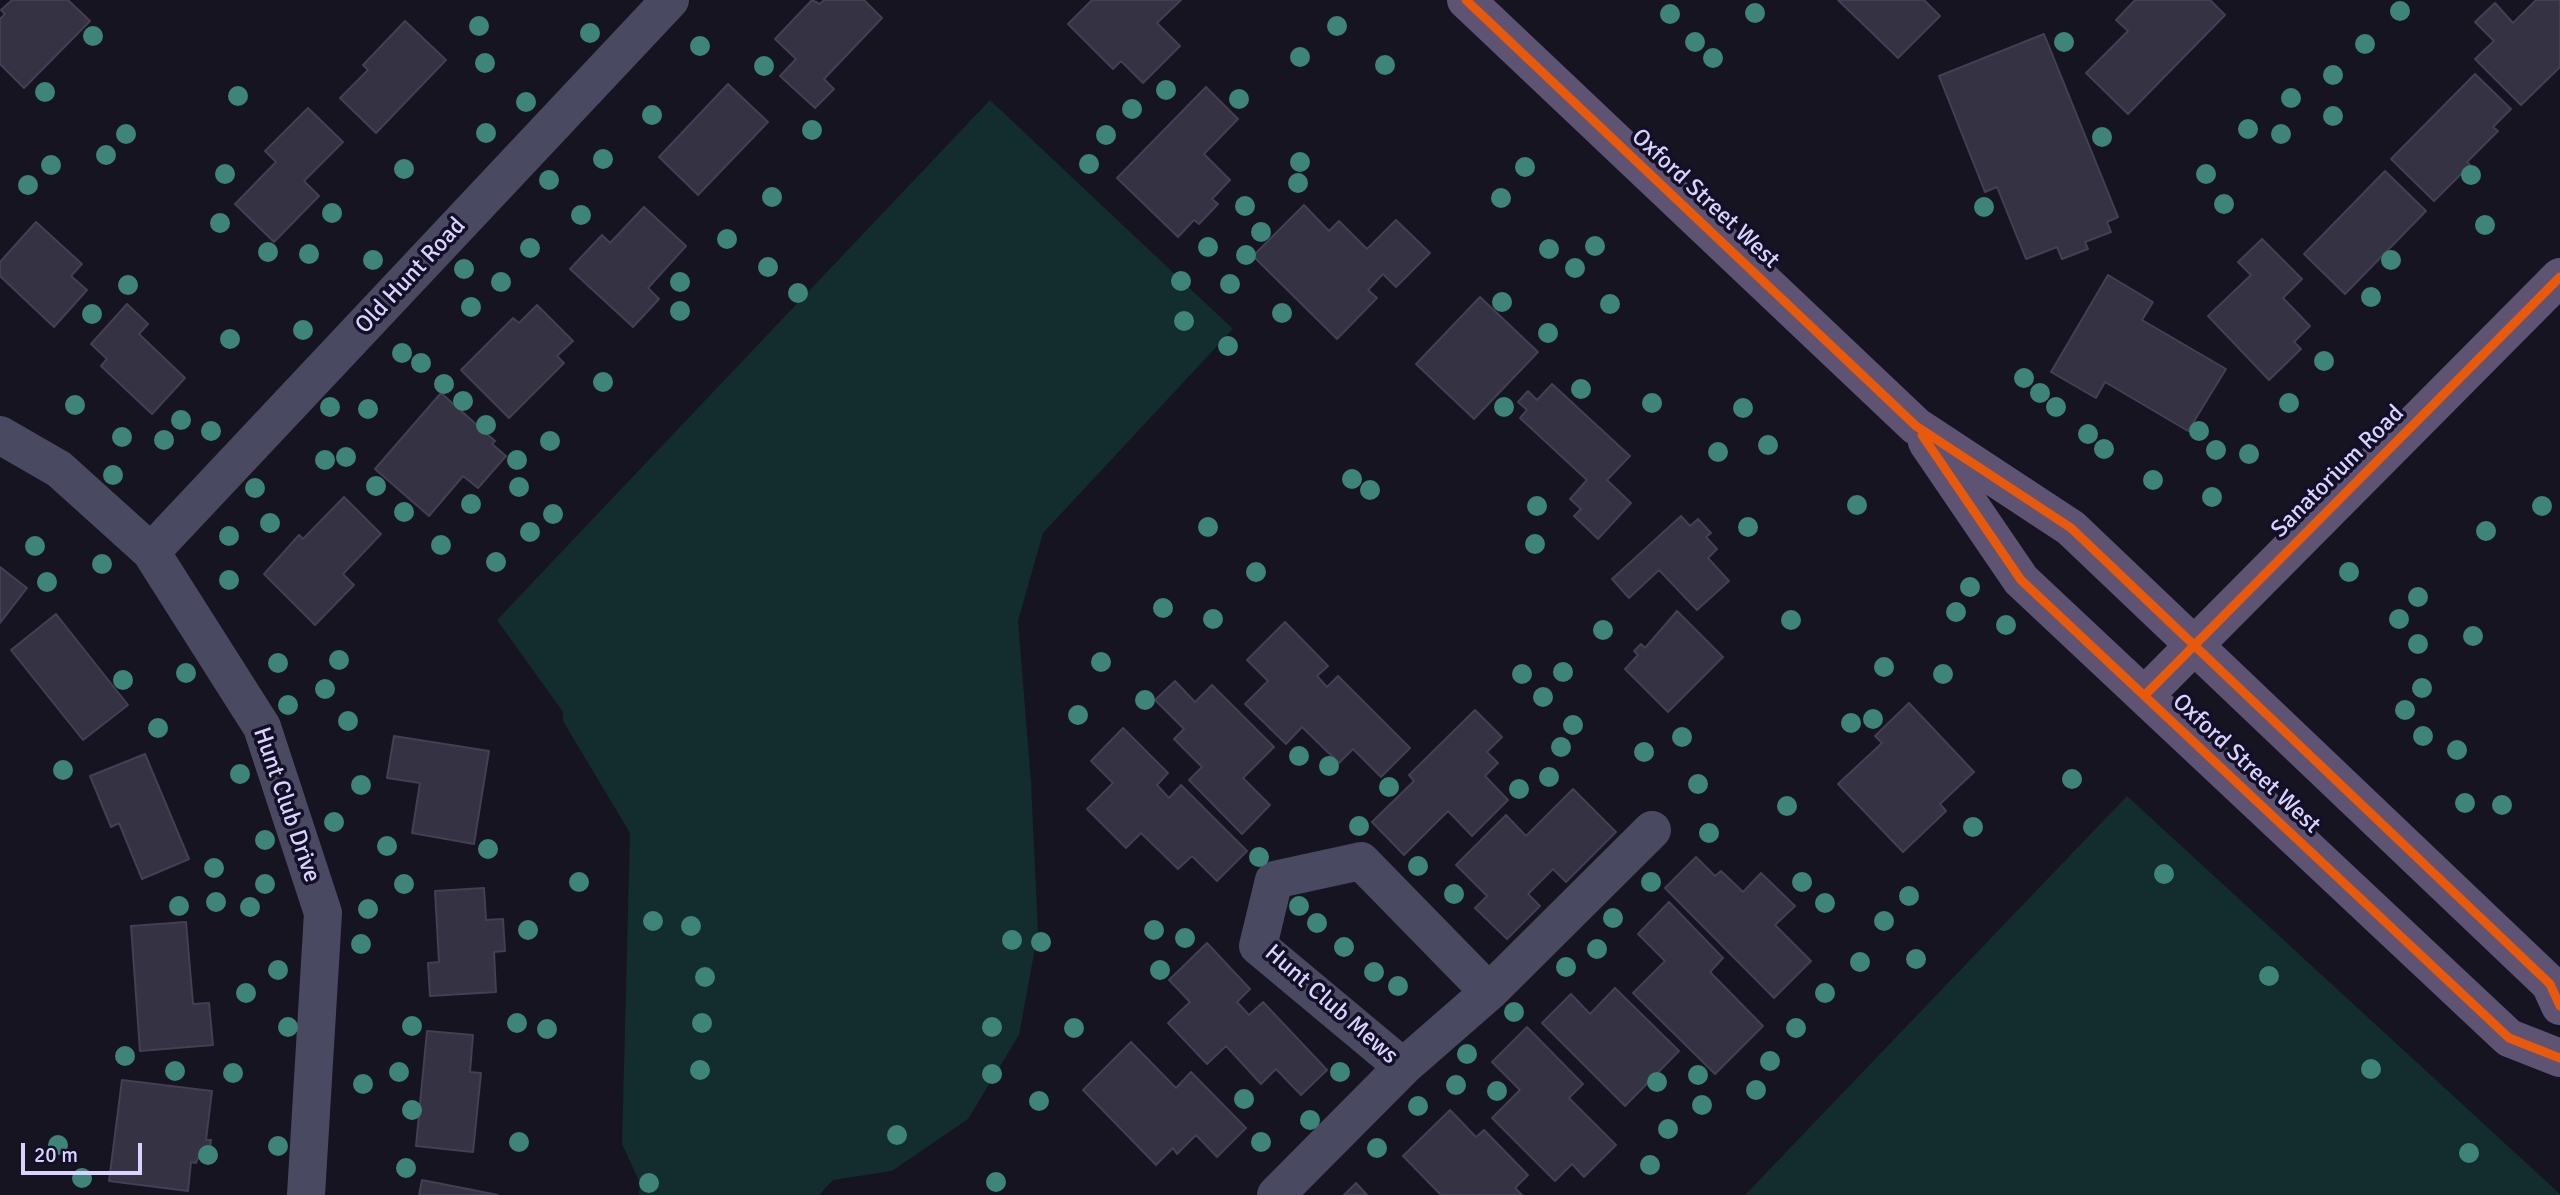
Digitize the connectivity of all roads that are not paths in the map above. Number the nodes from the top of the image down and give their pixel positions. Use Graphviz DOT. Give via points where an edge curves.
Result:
graph roads {
  1 [pos="670,0"];
  2 [pos="1466,0"];
  3 [pos="2560,277"];
  4 [pos="1916,426"];
  5 [pos="0,435"];
  6 [pos="151,552"];
  7 [pos="2194,646"];
  8 [pos="2145,695"];
  9 [pos="1652,831"];
  10 [pos="1489,992"];
  11 [pos="2560,1006"];
  12 [pos="2560,1058"];
  13 [pos="1404,1067"];
  14 [pos="306,1195"];
  15 [pos="1276,1195"];
  1 -- 6 [label="street, Old Hunt Road"];
  2 -- 4 [label="main road, Oxford Street West"];
  3 -- 7 [label="main road, Sanatorium Road"];
  4 -- 7 [label="main road, Oxford Street West" via="2071,528"];
  4 -- 8 [label="main road, Oxford Street West" via="2021,580"];
  5 -- 6 [label="street, Hunt Club Drive" via="59,469"];
  6 -- 14 [label="street, Hunt Club Drive" via="262,727 323,913"];
  7 -- 8 [label="main road, Sanatorium Road"];
  7 -- 11 [label="main road, Oxford Street West" via="2550,985"];
  8 -- 12 [label="main road, Oxford Street West" via="2509,1038"];
  9 -- 10 [label="street, Hunt Club Mews"];
  10 -- 13 [label="street, Hunt Club Mews"];
  10 -- 13 [label="street, Hunt Club Mews" via="1361,861 1275,880 1258,946"];
  13 -- 15 [label="street, Hunt Club Mews"];
}
